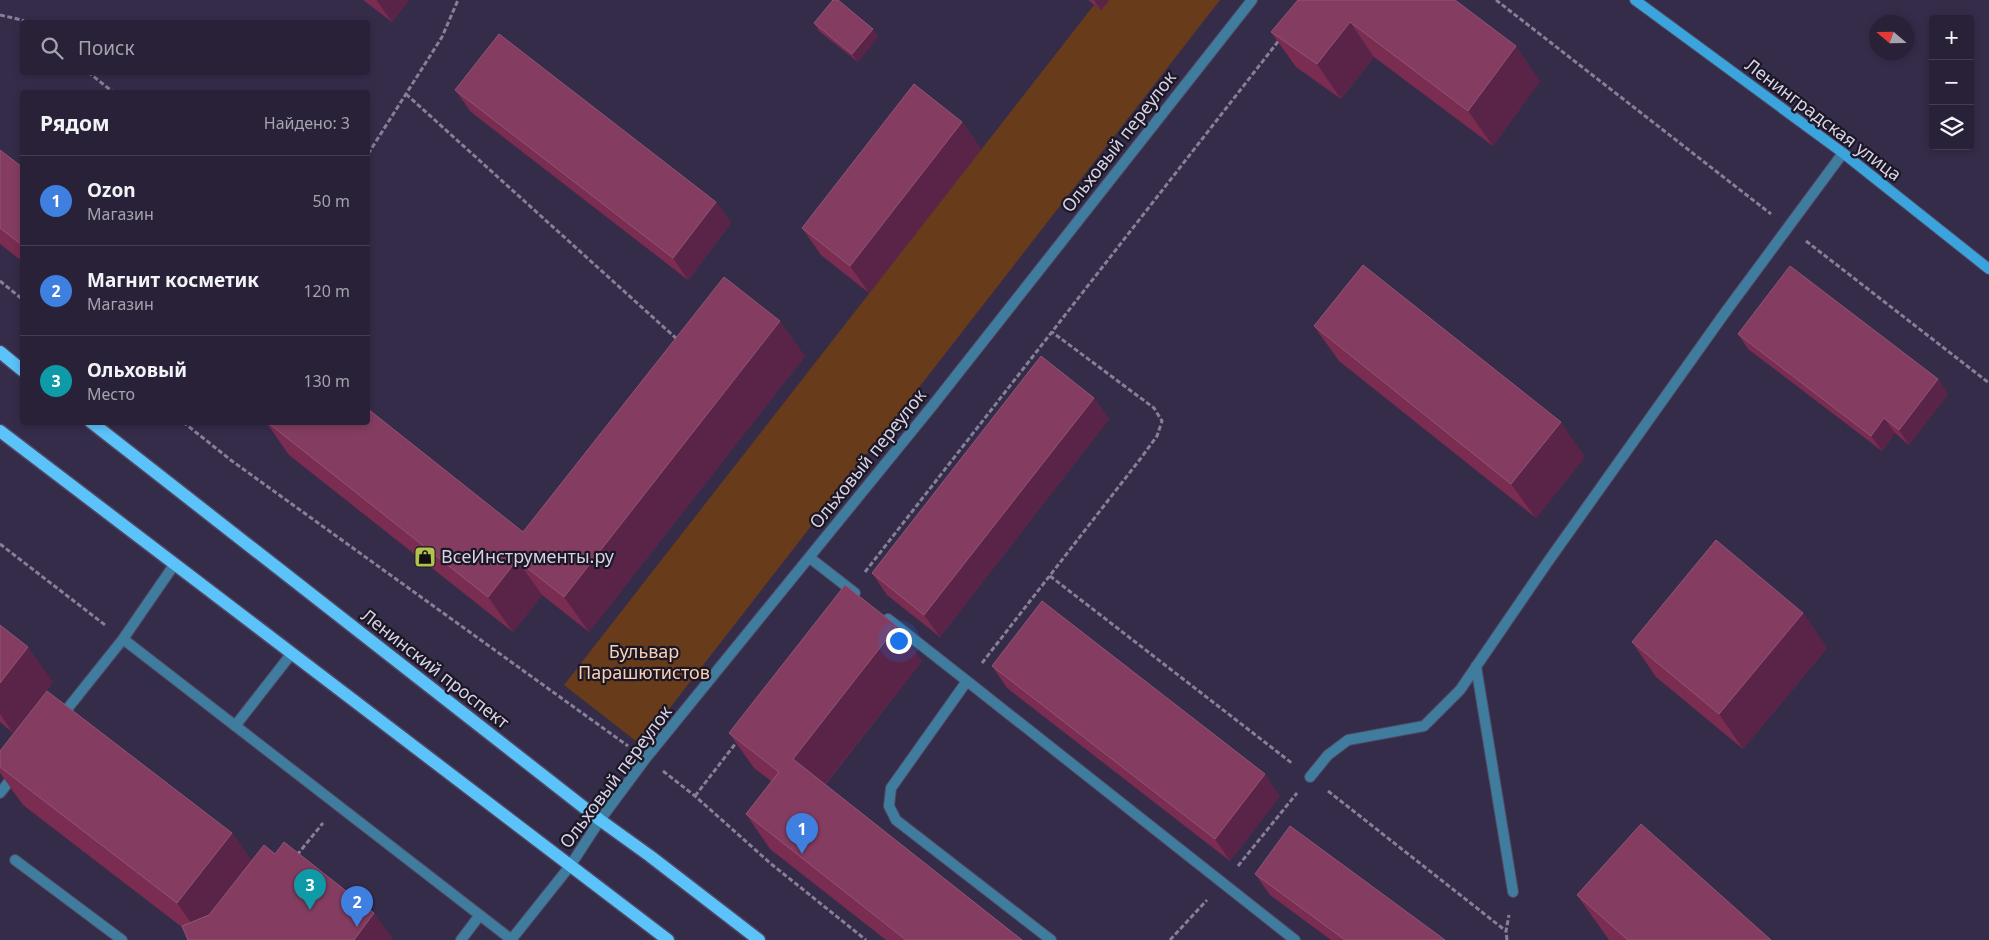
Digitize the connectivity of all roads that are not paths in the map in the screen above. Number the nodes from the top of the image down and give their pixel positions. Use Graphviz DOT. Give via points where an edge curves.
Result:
graph roads {
  1 [pos="1252,0"];
  2 [pos="1635,0"];
  3 [pos="1843,153"];
  4 [pos="1989,269"];
  5 [pos="0,352"];
  6 [pos="20,368"];
  7 [pos="95,425"];
  8 [pos="0,431"];
  9 [pos="810,558"];
  10 [pos="174,565"];
  11 [pos="866,602"];
  12 [pos="882,614"];
  13 [pos="123,639"];
  14 [pos="292,653"];
  15 [pos="1476,666"];
  16 [pos="967,681"];
  17 [pos="53,726"];
  18 [pos="235,726"];
  19 [pos="24,762"];
  20 [pos="1310,777"];
  21 [pos="0,793"];
  22 [pos="600,820"];
  23 [pos="15,860"];
  24 [pos="570,866"];
  25 [pos="1513,892"];
  26 [pos="480,915"];
  27 [pos="122,940"];
  28 [pos="460,940"];
  29 [pos="511,940"];
  30 [pos="668,940"];
  31 [pos="759,940"];
  32 [pos="1051,940"];
  33 [pos="1295,940"];
  1 -- 9 [label="street, Ольховый переулок"];
  2 -- 3 [label="main road, Ленинградская улица"];
  3 -- 4 [label="main road, Ленинградская улица"];
  3 -- 15 [label="street"];
  5 -- 6 [label="main road"];
  7 -- 22 [label="main road, Ленинский проспект"];
  8 -- 10 [label="main road"];
  9 -- 11 [label="street"];
  9 -- 22 [label="street, Ольховый переулок" via="646,758"];
  10 -- 13 [label="street"];
  10 -- 14 [label="main road"];
  12 -- 16 [label="street"];
  13 -- 17 [label="street"];
  13 -- 18 [label="street"];
  14 -- 18 [label="street"];
  14 -- 24 [label="main road"];
  15 -- 20 [label="street" via="1460,690 1424,726 1348,740 1328,755"];
  15 -- 25 [label="street"];
  16 -- 32 [label="street" via="891,788 890,806 896,820"];
  16 -- 33 [label="street"];
  18 -- 26 [label="street"];
  19 -- 21 [label="street"];
  22 -- 24 [label="street, Ольховый переулок"];
  22 -- 31 [label="main road, Ленинский проспект"];
  23 -- 27 [label="street"];
  24 -- 29 [label="street, Ольховый переулок"];
  24 -- 30 [label="main road"];
  26 -- 28 [label="street"];
  26 -- 29 [label="street"];
}
